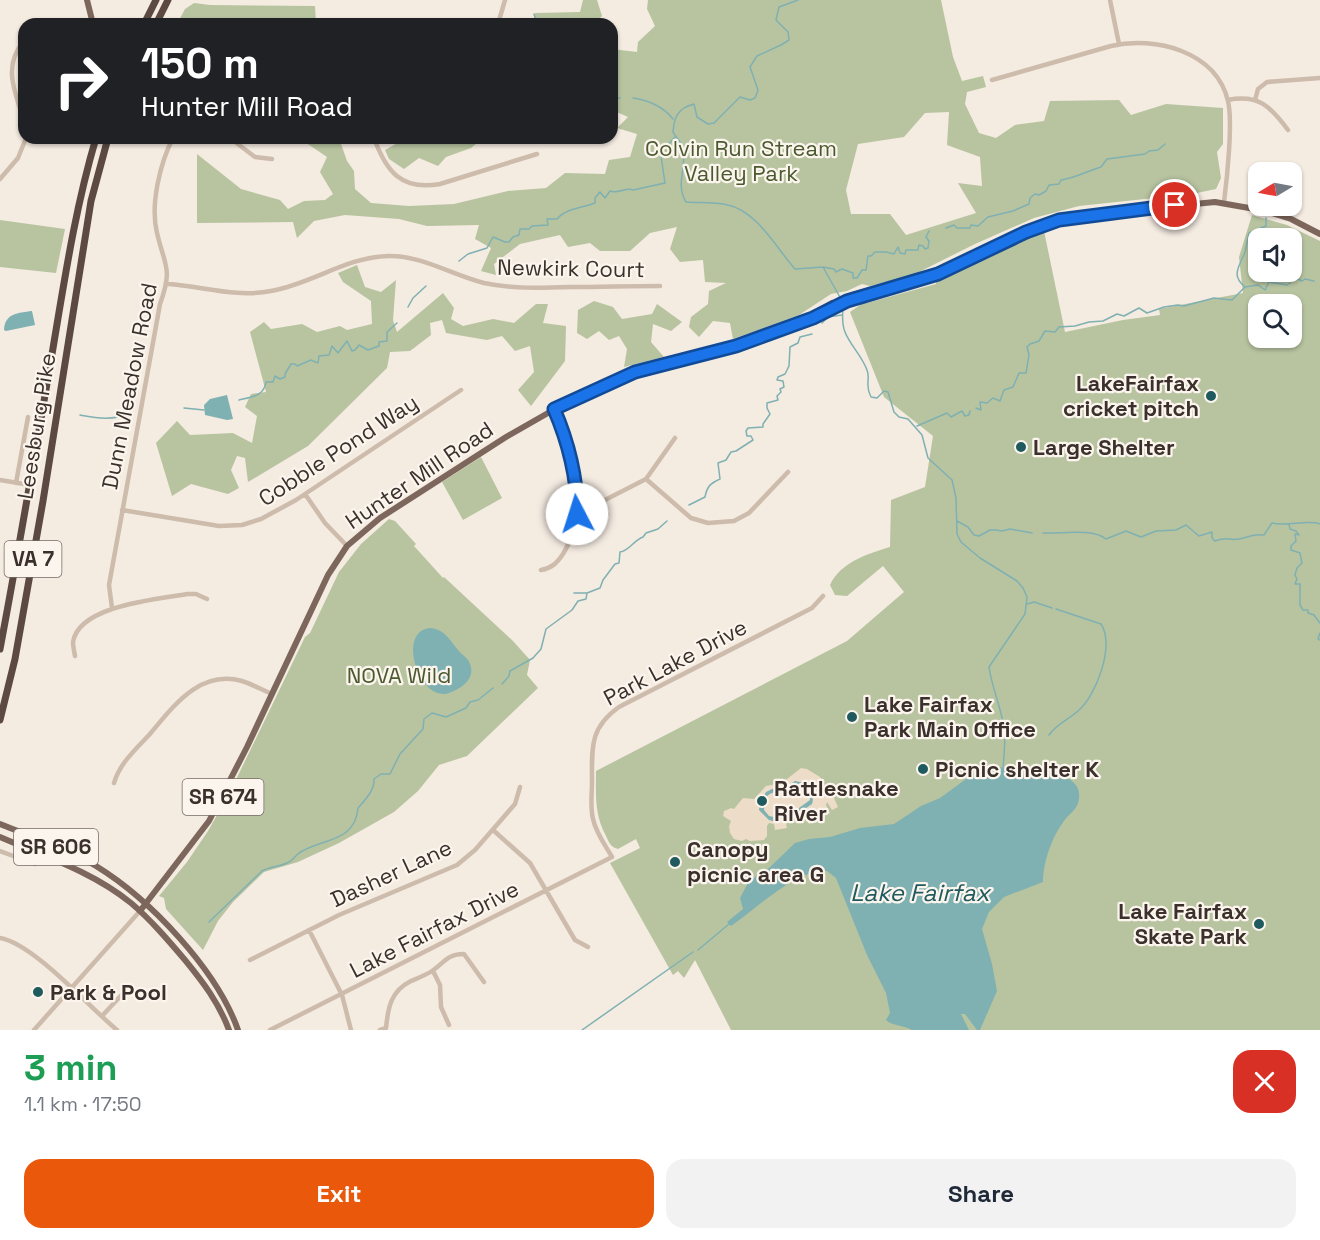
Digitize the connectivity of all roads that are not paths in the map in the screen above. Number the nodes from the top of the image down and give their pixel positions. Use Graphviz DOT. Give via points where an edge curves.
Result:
graph roads {
  1 [pos="87,0"];
  2 [pos="156,0"];
  3 [pos="168,0"];
  4 [pos="504,0"];
  5 [pos="1110,0"];
  6 [pos="92,18"];
  7 [pos="147,18"];
  8 [pos="159,18"];
  9 [pos="500,18"];
  10 [pos="1119,44"];
  11 [pos="18,51"];
  12 [pos="1320,78"];
  13 [pos="992,81"];
  14 [pos="1228,100"];
  15 [pos="1255,100"];
  16 [pos="18,103"];
  17 [pos="1288,130"];
  18 [pos="24,144"];
  19 [pos="94,144"];
  20 [pos="106,144"];
  21 [pos="171,144"];
  22 [pos="238,144"];
  23 [pos="376,144"];
  24 [pos="537,154"];
  25 [pos="272,159"];
  26 [pos="0,179"];
  27 [pos="1224,202"];
  28 [pos="1320,234"];
  29 [pos="168,284"];
  30 [pos="660,286"];
  31 [pos="461,390"];
  32 [pos="554,409"];
  33 [pos="28,417"];
  34 [pos="675,438"];
  35 [pos="788,472"];
  36 [pos="646,479"];
  37 [pos="0,480"];
  38 [pos="16,483"];
  39 [pos="30,485"];
  40 [pos="305,494"];
  41 [pos="577,504"];
  42 [pos="122,510"];
  43 [pos="347,546"];
  44 [pos="541,570"];
  45 [pos="823,596"];
  46 [pos="207,599"];
  47 [pos="112,608"];
  48 [pos="0,648"];
  49 [pos="75,656"];
  50 [pos="272,694"];
  51 [pos="0,720"];
  52 [pos="114,783"];
  53 [pos="520,787"];
  54 [pos="0,824"];
  55 [pos="493,830"];
  56 [pos="0,837"];
  57 [pos="0,850"];
  58 [pos="612,857"];
  59 [pos="35,864"];
  60 [pos="545,892"];
  61 [pos="146,904"];
  62 [pos="140,911"];
  63 [pos="309,930"];
  64 [pos="0,938"];
  65 [pos="588,947"];
  66 [pos="250,960"];
  67 [pos="433,971"];
  68 [pos="484,982"];
  69 [pos="129,987"];
  70 [pos="71,989"];
  71 [pos="342,995"];
  72 [pos="102,1016"];
  73 [pos="449,1025"];
  74 [pos="387,1029"];
  75 [pos="34,1030"];
  76 [pos="117,1030"];
  77 [pos="229,1030"];
  78 [pos="238,1030"];
  79 [pos="270,1030"];
  80 [pos="351,1030"];
  81 [pos="380,1030"];
  1 -- 6 [label="main road"];
  2 -- 7 [label="highway"];
  3 -- 8 [label="highway"];
  4 -- 9 [label="street"];
  5 -- 10 [label="street"];
  10 -- 13 [label="street"];
  10 -- 14 [label="street" via="1152,43 1189,55 1212,71"];
  11 -- 16 [label="street" via="11,72"];
  12 -- 15 [label="street" via="1267,82 1260,86"];
  14 -- 15 [label="street"];
  14 -- 27 [label="street"];
  15 -- 17 [label="street" via="1271,108"];
  18 -- 26 [label="street" via="18,159"];
  19 -- 39 [label="highway, Leesburg Pike / VA 7" via="65,277"];
  20 -- 51 [label="highway, Leesburg Pike / VA 7" via="91,201 41,513"];
  21 -- 29 [label="street, Dunn Meadow Road" via="159,174 155,222"];
  22 -- 25 [label="street" via="255,157"];
  23 -- 24 [label="street" via="384,163 394,174 423,186"];
  27 -- 28 [label="main road, Hunter Mill Road / SR 674" via="1282,215"];
  27 -- 32 [label="main road, Hunter Mill Road / SR 674" via="1187,203 1059,220 947,271 846,299 736,346 635,372"];
  29 -- 30 [label="street, Newkirk Court" via="210,291 270,292 304,283 347,263 388,256 406,257 483,283 517,288"];
  29 -- 42 [label="street, Dunn Meadow Road" via="158,315"];
  31 -- 40 [label="street, Cobble Pond Way"];
  32 -- 41 [label="street" via="566,440"];
  32 -- 43 [label="main road, Hunter Mill Road / SR 674" via="421,490"];
  33 -- 38 [label="street"];
  34 -- 36 [label="street"];
  35 -- 36 [label="street" via="749,513 734,521 708,523 691,518"];
  36 -- 41 [label="street" via="603,501"];
  37 -- 38 [label="street"];
  38 -- 39 [label="street"];
  39 -- 48 [label="highway, Leesburg Pike / VA 7"];
  40 -- 42 [label="street, Cobble Pond Way" via="274,514 231,526"];
  40 -- 43 [label="street"];
  41 -- 44 [label="street" via="575,524 565,551 555,565"];
  42 -- 47 [label="street, Dunn Meadow Road" via="109,585"];
  43 -- 50 [label="main road, Hunter Mill Road / SR 674" via="328,575"];
  45 -- 58 [label="street, Park Lake Drive" via="812,608 619,707 604,719 592,745 592,811 595,826"];
  46 -- 47 [label="street" via="187,594"];
  47 -- 49 [label="street" via="89,620 77,633 73,644"];
  50 -- 52 [label="street" via="233,679 194,688 121,765"];
  50 -- 61 [label="main road, Hunter Mill Road / SR 674" via="209,821"];
  53 -- 55 [label="street, Dasher Lane" via="515,804"];
  54 -- 61 [label="main road, SR 606" via="83,858"];
  55 -- 60 [label="street" via="530,863"];
  55 -- 63 [label="street, Dasher Lane" via="475,850 447,870"];
  56 -- 62 [label="main road, SR 606" via="74,868"];
  57 -- 59 [label="street"];
  58 -- 60 [label="street, Lake Fairfax Drive"];
  60 -- 65 [label="street" via="575,940"];
  60 -- 71 [label="street, Lake Fairfax Drive"];
  61 -- 62 [label="main road, Hunter Mill Road / SR 674"];
  61 -- 78 [label="main road, SR 606" via="215,984"];
  62 -- 70 [label="street"];
  62 -- 77 [label="main road, SR 606" via="206,986"];
  63 -- 66 [label="street, Dasher Lane"];
  63 -- 71 [label="street"];
  64 -- 70 [label="street" via="23,947"];
  67 -- 68 [label="street" via="442,961 464,954"];
  67 -- 73 [label="street"];
  67 -- 74 [label="street" via="394,993 387,1010"];
  69 -- 72 [label="street"];
  70 -- 72 [label="street"];
  70 -- 75 [label="street"];
  71 -- 79 [label="street, Lake Fairfax Drive"];
  71 -- 80 [label="street"];
  72 -- 76 [label="street"];
  74 -- 81 [label="street"];
}
